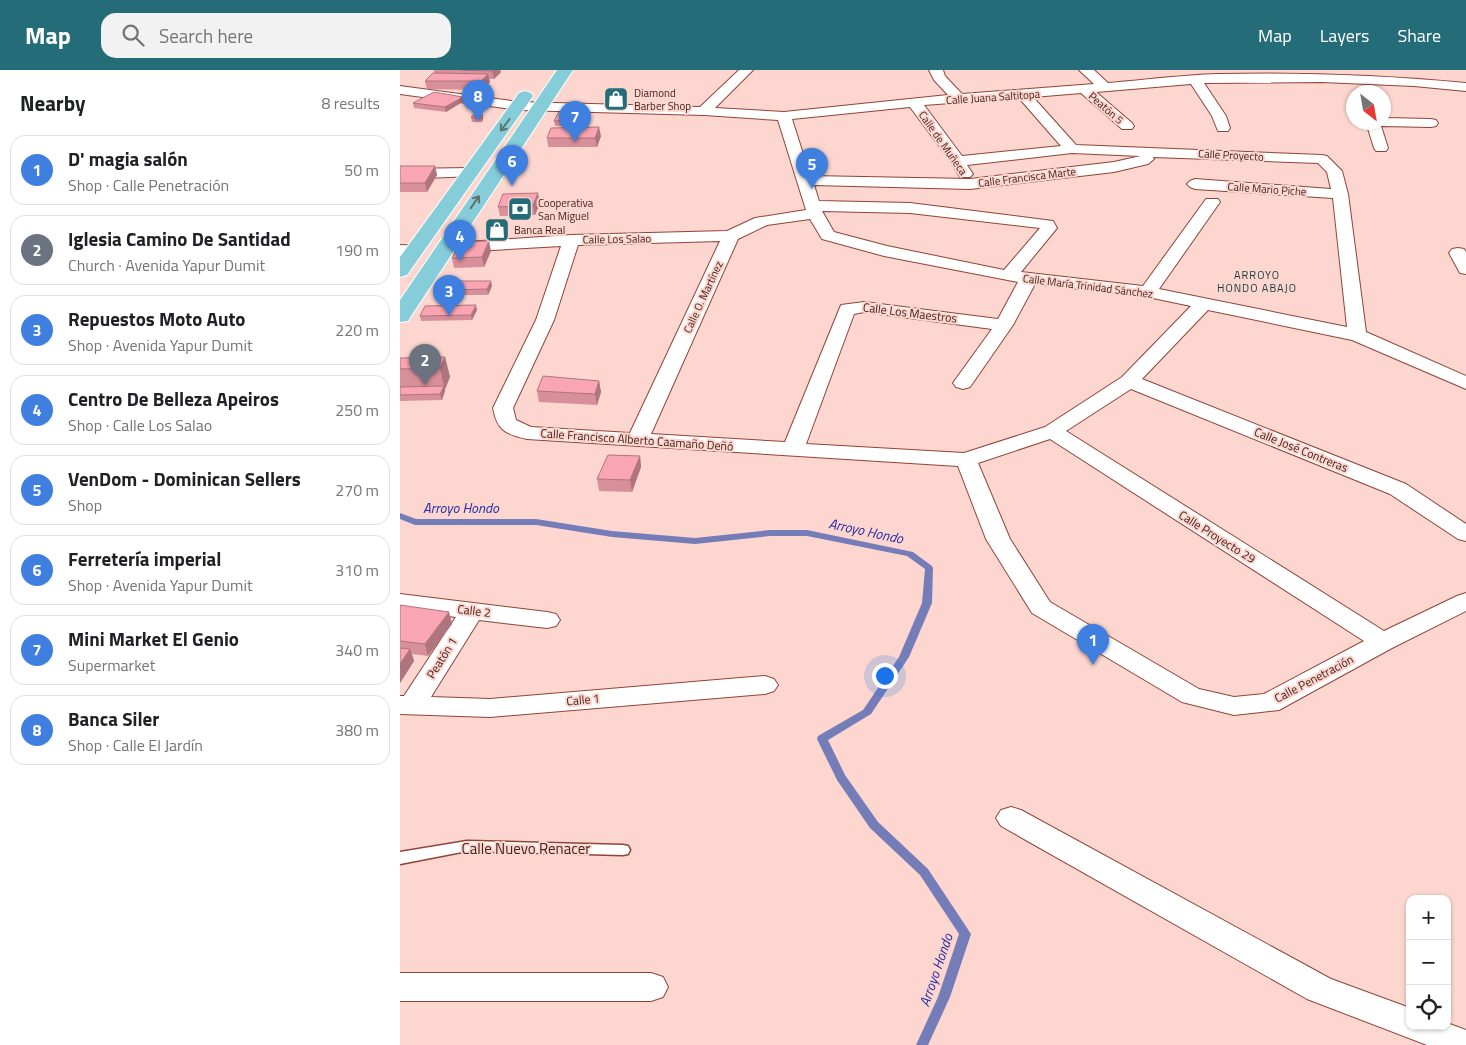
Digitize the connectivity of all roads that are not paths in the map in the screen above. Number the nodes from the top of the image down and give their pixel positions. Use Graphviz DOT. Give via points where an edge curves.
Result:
graph roads {
  1 [pos="565,70"];
  2 [pos="746,70"];
  3 [pos="936,70"];
  4 [pos="1086,70"];
  5 [pos="1142,70"];
  6 [pos="1216,74"];
  7 [pos="1321,74"];
  8 [pos="1350,79"];
  9 [pos="1195,80"];
  10 [pos="1155,82"];
  11 [pos="533,84"];
  12 [pos="1354,85"];
  13 [pos="1105,87"];
  14 [pos="1466,87"];
  15 [pos="1085,89"];
  16 [pos="400,90"];
  17 [pos="416,92"];
  18 [pos="1024,95"];
  19 [pos="958,99"];
  20 [pos="400,102"];
  21 [pos="914,102"];
  22 [pos="519,106"];
  23 [pos="542,106"];
  24 [pos="704,111"];
  25 [pos="784,116"];
  26 [pos="1391,122"];
  27 [pos="1432,124"];
  28 [pos="1127,126"];
  29 [pos="1223,128"];
  30 [pos="1375,130"];
  31 [pos="1381,148"];
  32 [pos="1072,149"];
  33 [pos="1156,152"];
  34 [pos="958,161"];
  35 [pos="470,173"];
  36 [pos="400,174"];
  37 [pos="804,180"];
  38 [pos="970,184"];
  39 [pos="1195,184"];
  40 [pos="1340,194"];
  41 [pos="1212,202"];
  42 [pos="814,210"];
  43 [pos="731,236"];
  44 [pos="571,240"];
  45 [pos="444,248"];
  46 [pos="408,250"];
  47 [pos="1458,252"];
  48 [pos="1466,268"];
  49 [pos="400,271"];
  50 [pos="1008,276"];
  51 [pos="1028,280"];
  52 [pos="1148,292"];
  53 [pos="1204,303"];
  54 [pos="400,316"];
  55 [pos="1004,324"];
  56 [pos="1357,335"];
  57 [pos="1129,381"];
  58 [pos="962,383"];
  59 [pos="1466,383"];
  60 [pos="1052,432"];
  61 [pos="638,439"];
  62 [pos="793,450"];
  63 [pos="966,460"];
  64 [pos="1466,534"];
  65 [pos="1466,601"];
  66 [pos="400,602"];
  67 [pos="472,611"];
  68 [pos="547,620"];
  69 [pos="1382,642"];
  70 [pos="765,685"];
  71 [pos="406,705"];
  72 [pos="1010,818"];
  73 [pos="623,850"];
  74 [pos="400,858"];
  75 [pos="400,987"];
  76 [pos="651,987"];
  77 [pos="1406,1022"];
  78 [pos="1427,1030"];
  79 [pos="1466,1045"];
  1 -- 23 [label="main road"];
  2 -- 24 [label="street"];
  3 -- 19 [label="street"];
  4 -- 13 [label="street"];
  5 -- 10 [label="street"];
  6 -- 7 [label="street, Calle Juana Saltitopa"];
  6 -- 9 [label="street, Calle Juana Saltitopa"];
  7 -- 8 [label="street, Calle Juana Saltitopa"];
  8 -- 12 [label="street"];
  8 -- 14 [label="street, Calle Juana Saltitopa"];
  9 -- 10 [label="street, Calle Juana Saltitopa"];
  9 -- 29 [label="street" via="1219,116"];
  10 -- 13 [label="street, Calle Juana Saltitopa"];
  11 -- 22 [label="main road"];
  13 -- 15 [label="street, Calle Juana Saltitopa"];
  15 -- 18 [label="street, Calle Juana Saltitopa"];
  15 -- 28 [label="street, Peatón 5"];
  16 -- 17 [label="street, Calle Juana Saltitopa"];
  17 -- 20 [label="street"];
  17 -- 22 [label="street, Calle Juana Saltitopa"];
  18 -- 19 [label="street, Calle Juana Saltitopa"];
  18 -- 32 [label="street"];
  19 -- 21 [label="street, Calle Juana Saltitopa"];
  21 -- 25 [label="street, Calle Juana Saltitopa"];
  21 -- 34 [label="street, Calle de Muñeca"];
  22 -- 23 [label="street, Calle Juana Saltitopa"];
  22 -- 35 [label="main road, one-way"];
  23 -- 24 [label="street, Calle Juana Saltitopa"];
  45 -- 23 [label="main road, one-way"];
  24 -- 25 [label="street, Calle Juana Saltitopa"];
  25 -- 37 [label="street, Calle María Trinidad Sánchez"];
  26 -- 27 [label="street"];
  30 -- 31 [label="street"];
  32 -- 33 [label="street, Calle Proyecto"];
  32 -- 34 [label="street, Calle Proyecto"];
  33 -- 38 [label="street, Calle Francisca Marte" via="1143,161 1114,167"];
  33 -- 40 [label="street, Calle Proyecto" via="1322,160 1334,171"];
  34 -- 38 [label="street, Calle de Muñeca"];
  35 -- 36 [label="street"];
  35 -- 46 [label="main road"];
  37 -- 38 [label="street, Calle Francisca Marte"];
  37 -- 42 [label="street, Calle María Trinidad Sánchez"];
  39 -- 40 [label="street, Calle Mario Piche"];
  40 -- 56 [label="street, Calle Proyecto"];
  41 -- 52 [label="street"];
  42 -- 43 [label="street" via="766,219"];
  42 -- 50 [label="street, Calle María Trinidad Sánchez" via="828,235 884,251"];
  42 -- 50 [label="street" via="910,208 1046,224 1049,228"];
  43 -- 44 [label="street, Calle Los Salao"];
  43 -- 61 [label="street, Calle O. Martínez"];
  44 -- 45 [label="street, Calle Los Salao"];
  44 -- 61 [label="street, Calle Francisco Alberto Caamaño Deñó" via="545,320 503,408 506,423 527,433"];
  45 -- 54 [label="main road"];
  46 -- 49 [label="main road"];
  47 -- 48 [label="street"];
  50 -- 51 [label="street, Calle María Trinidad Sánchez"];
  51 -- 52 [label="street, Calle María Trinidad Sánchez"];
  51 -- 55 [label="street"];
  52 -- 53 [label="street, Calle María Trinidad Sánchez"];
  53 -- 56 [label="street, Calle María Trinidad Sánchez"];
  53 -- 57 [label="street"];
  55 -- 58 [label="street"];
  55 -- 62 [label="street, Calle Los Maestros" via="864,306 847,309"];
  56 -- 59 [label="street, Calle María Trinidad Sánchez"];
  57 -- 60 [label="street"];
  57 -- 64 [label="street, Calle José Contreras" via="1398,489"];
  60 -- 63 [label="street"];
  60 -- 69 [label="street, Calle Proyecto 29"];
  61 -- 62 [label="street, Calle Francisco Alberto Caamaño Deñó"];
  62 -- 63 [label="street, Calle Francisco Alberto Caamaño Deñó"];
  63 -- 69 [label="street, Calle Penetración" via="998,539 1041,607 1191,696 1234,706 1269,703"];
  65 -- 69 [label="street, Calle Penetración"];
  66 -- 67 [label="street, Calle 2"];
  67 -- 68 [label="street, Calle 2"];
  67 -- 71 [label="street, Peatón 1"];
  70 -- 71 [label="street, Calle 1" via="490,708"];
  72 -- 77 [label="street" via="1319,989"];
  73 -- 74 [label="lane, Calle Nuevo Renacer" via="467,846"];
  75 -- 76 [label="street"];
  78 -- 79 [label="street"];
}
